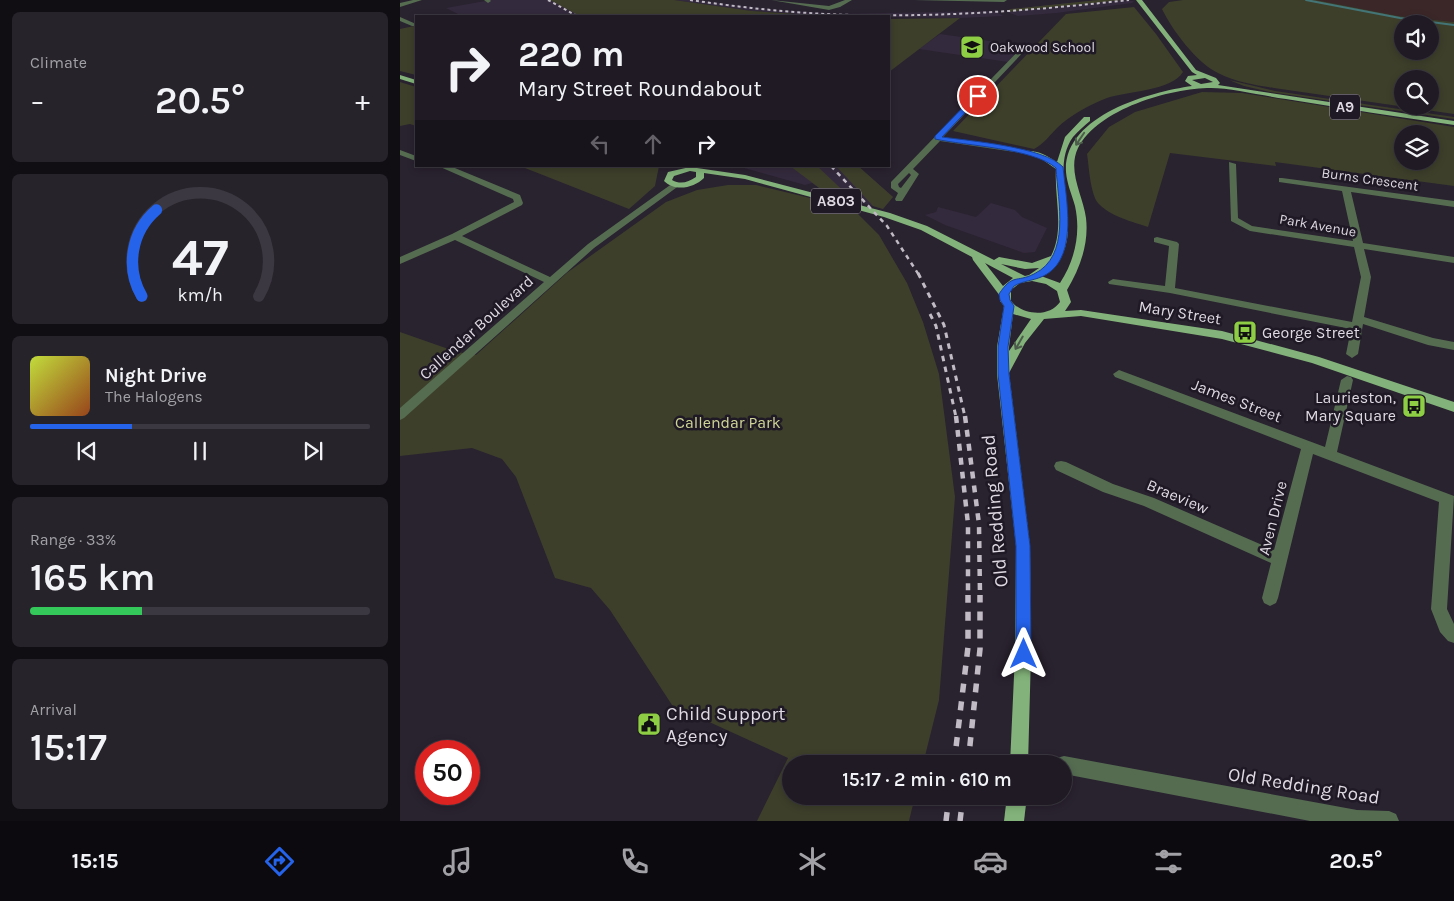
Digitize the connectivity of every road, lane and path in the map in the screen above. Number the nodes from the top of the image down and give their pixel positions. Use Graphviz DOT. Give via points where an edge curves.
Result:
graph roads {
  1 [pos="404,0"];
  2 [pos="419,0"];
  3 [pos="774,0"];
  4 [pos="849,0"];
  5 [pos="916,0"];
  6 [pos="926,0"];
  7 [pos="1004,0"];
  8 [pos="1139,0"];
  9 [pos="410,2"];
  10 [pos="1000,2"];
  11 [pos="400,4"];
  12 [pos="400,19"];
  13 [pos="414,25"];
  14 [pos="1026,46"];
  15 [pos="1191,76"];
  16 [pos="400,77"];
  17 [pos="415,82"];
  18 [pos="1214,85"];
  19 [pos="1202,86"];
  20 [pos="1454,123"];
  21 [pos="937,138"];
  22 [pos="1061,150"];
  23 [pos="400,152"];
  24 [pos="1031,153"];
  25 [pos="415,159"];
  26 [pos="1232,164"];
  27 [pos="444,167"];
  28 [pos="1059,167"];
  29 [pos="674,169"];
  30 [pos="695,169"];
  31 [pos="1282,180"];
  32 [pos="694,182"];
  33 [pos="763,182"];
  34 [pos="676,185"];
  35 [pos="1346,190"];
  36 [pos="901,196"];
  37 [pos="1454,204"];
  38 [pos="455,236"];
  39 [pos="1157,240"];
  40 [pos="958,246"];
  41 [pos="1360,246"];
  42 [pos="971,253"];
  43 [pos="1454,260"];
  44 [pos="400,261"];
  45 [pos="1052,261"];
  46 [pos="1028,278"];
  47 [pos="550,281"];
  48 [pos="1113,282"];
  49 [pos="1170,290"];
  50 [pos="1064,293"];
  51 [pos="1004,294"];
  52 [pos="1009,306"];
  53 [pos="1046,315"];
  54 [pos="1100,316"];
  55 [pos="1357,323"];
  56 [pos="1454,346"];
  57 [pos="1003,374"];
  58 [pos="1119,374"];
  59 [pos="1348,376"];
  60 [pos="1454,407"];
  61 [pos="400,415"];
  62 [pos="1308,446"];
  63 [pos="1330,454"];
  64 [pos="1061,466"];
  65 [pos="1450,500"];
  66 [pos="1280,560"];
  67 [pos="1270,598"];
  68 [pos="1454,635"];
  69 [pos="1019,755"];
  70 [pos="1072,767"];
  71 [pos="1015,805"];
  72 [pos="1014,821"];
  73 [pos="1389,821"];
  1 -- 9 [label="street"];
  2 -- 9 [label="street"];
  3 -- 4 [label="street" via="829,8"];
  5 -- 6 [label="street"];
  6 -- 10 [label="street"];
  7 -- 10 [label="street"];
  8 -- 15 [label="main road"];
  9 -- 11 [label="street"];
  12 -- 13 [label="street"];
  14 -- 21 [label="street"];
  15 -- 18 [label="main road" via="1214,79"];
  15 -- 19 [label="main road"];
  15 -- 22 [label="main road" via="1097,113 1074,131"];
  16 -- 17 [label="main road"];
  18 -- 19 [label="main road"];
  18 -- 20 [label="main road, A9"];
  19 -- 50 [label="main road, one-way" via="1153,97 1118,110 1084,133 1072,151 1070,169 1083,231"];
  21 -- 24 [label="street"];
  21 -- 36 [label="street" via="908,169 915,174"];
  22 -- 24 [label="main road"];
  22 -- 28 [label="main road"];
  23 -- 25 [label="street"];
  24 -- 28 [label="main road"];
  26 -- 41 [label="street, Park Avenue" via="1234,219 1250,228"];
  27 -- 38 [label="street" via="518,197 519,203"];
  28 -- 45 [label="main road" via="1063,240"];
  29 -- 30 [label="main road, A803"];
  29 -- 34 [label="main road, A803" via="668,181"];
  30 -- 32 [label="main road" via="702,176"];
  30 -- 33 [label="main road, A803"];
  31 -- 35 [label="street, Burns Crescent"];
  32 -- 33 [label="main road, A803"];
  32 -- 34 [label="main road, A803"];
  33 -- 40 [label="main road, A803" via="898,218"];
  34 -- 47 [label="street, Callendar Boulevard" via="591,246"];
  35 -- 37 [label="street, Burns Crescent"];
  35 -- 41 [label="street"];
  38 -- 44 [label="street"];
  38 -- 47 [label="street, Callendar Boulevard"];
  39 -- 49 [label="street" via="1174,244"];
  40 -- 42 [label="main road, A803"];
  40 -- 45 [label="main road" via="1025,267"];
  41 -- 43 [label="street, Park Avenue"];
  41 -- 55 [label="street" via="1366,277"];
  42 -- 46 [label="main road, A803"];
  42 -- 51 [label="main road, A803"];
  45 -- 46 [label="main road" via="1044,272"];
  46 -- 50 [label="main road, A803" via="1049,281"];
  46 -- 51 [label="main road" via="1010,284"];
  47 -- 61 [label="street, Callendar Boulevard"];
  48 -- 49 [label="street"];
  49 -- 55 [label="street"];
  50 -- 53 [label="main road" via="1066,303 1063,308"];
  50 -- 54 [label="main road, Mary Street / A803" via="1073,303"];
  51 -- 52 [label="main road, A803"];
  52 -- 53 [label="main road, A803" via="1022,313"];
  52 -- 57 [label="main road, Old Redding Road"];
  53 -- 54 [label="main road, Mary Street / A803" via="1074,313"];
  53 -- 57 [label="main road, one-way" via="1026,330"];
  54 -- 59 [label="main road, Mary Street / A803" via="1230,336"];
  55 -- 56 [label="street"];
  55 -- 59 [label="street"];
  57 -- 69 [label="main road, Old Redding Road" via="1023,546 1024,654"];
  58 -- 62 [label="street, James Street"];
  59 -- 60 [label="main road, Mary Street / A803"];
  59 -- 63 [label="street"];
  62 -- 63 [label="street, James Street"];
  62 -- 66 [label="street, Aven Drive"];
  63 -- 65 [label="street, James Street"];
  64 -- 66 [label="street, Braeview"];
  65 -- 68 [label="street" via="1439,608 1447,630"];
  66 -- 67 [label="street, Aven Drive"];
  70 -- 73 [label="street, Old Redding Road" via="1357,820"];
  71 -- 72 [label="main road"];
}
